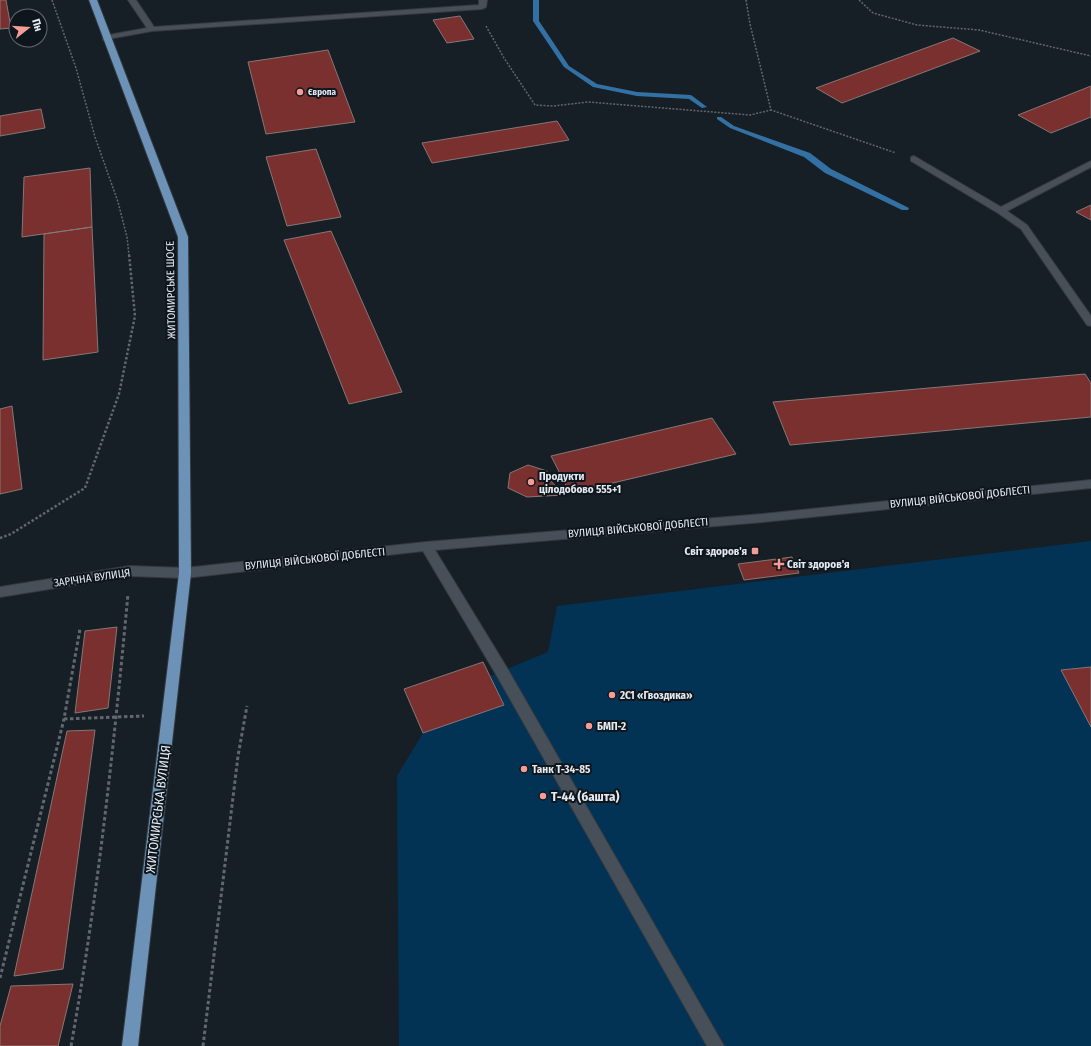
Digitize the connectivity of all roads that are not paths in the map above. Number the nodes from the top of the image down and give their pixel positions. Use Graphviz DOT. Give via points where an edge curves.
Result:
graph roads {
  1 [pos="93,0"];
  2 [pos="132,0"];
  3 [pos="483,0"];
  4 [pos="152,29"];
  5 [pos="106,38"];
  6 [pos="914,159"];
  7 [pos="1091,164"];
  8 [pos="1001,211"];
  9 [pos="1091,323"];
  10 [pos="1091,484"];
  11 [pos="426,546"];
  12 [pos="185,573"];
  13 [pos="0,592"];
  14 [pos="130,1046"];
  15 [pos="716,1046"];
  1 -- 5 [label="main road, ЖИТОМИРСЬКЕ ШОСЕ"];
  2 -- 4 [label="street"];
  3 -- 4 [label="street" via="482,7"];
  4 -- 5 [label="street"];
  5 -- 12 [label="main road, ЖИТОМИРСЬКЕ ШОСЕ" via="183,237"];
  6 -- 8 [label="street"];
  7 -- 8 [label="street"];
  8 -- 9 [label="street" via="1024,227"];
  10 -- 11 [label="street, ВУЛИЦЯ ВІЙСЬКОВОЇ ДОБЛЕСТІ" via="762,518"];
  11 -- 12 [label="street, ВУЛИЦЯ ВІЙСЬКОВОЇ ДОБЛЕСТІ"];
  11 -- 15 [label="street" via="502,672"];
  12 -- 13 [label="street, ЗАРІЧНА ВУЛИЦЯ" via="130,571"];
  12 -- 14 [label="main road, ЖИТОМИРСЬКА ВУЛИЦЯ"];
}
